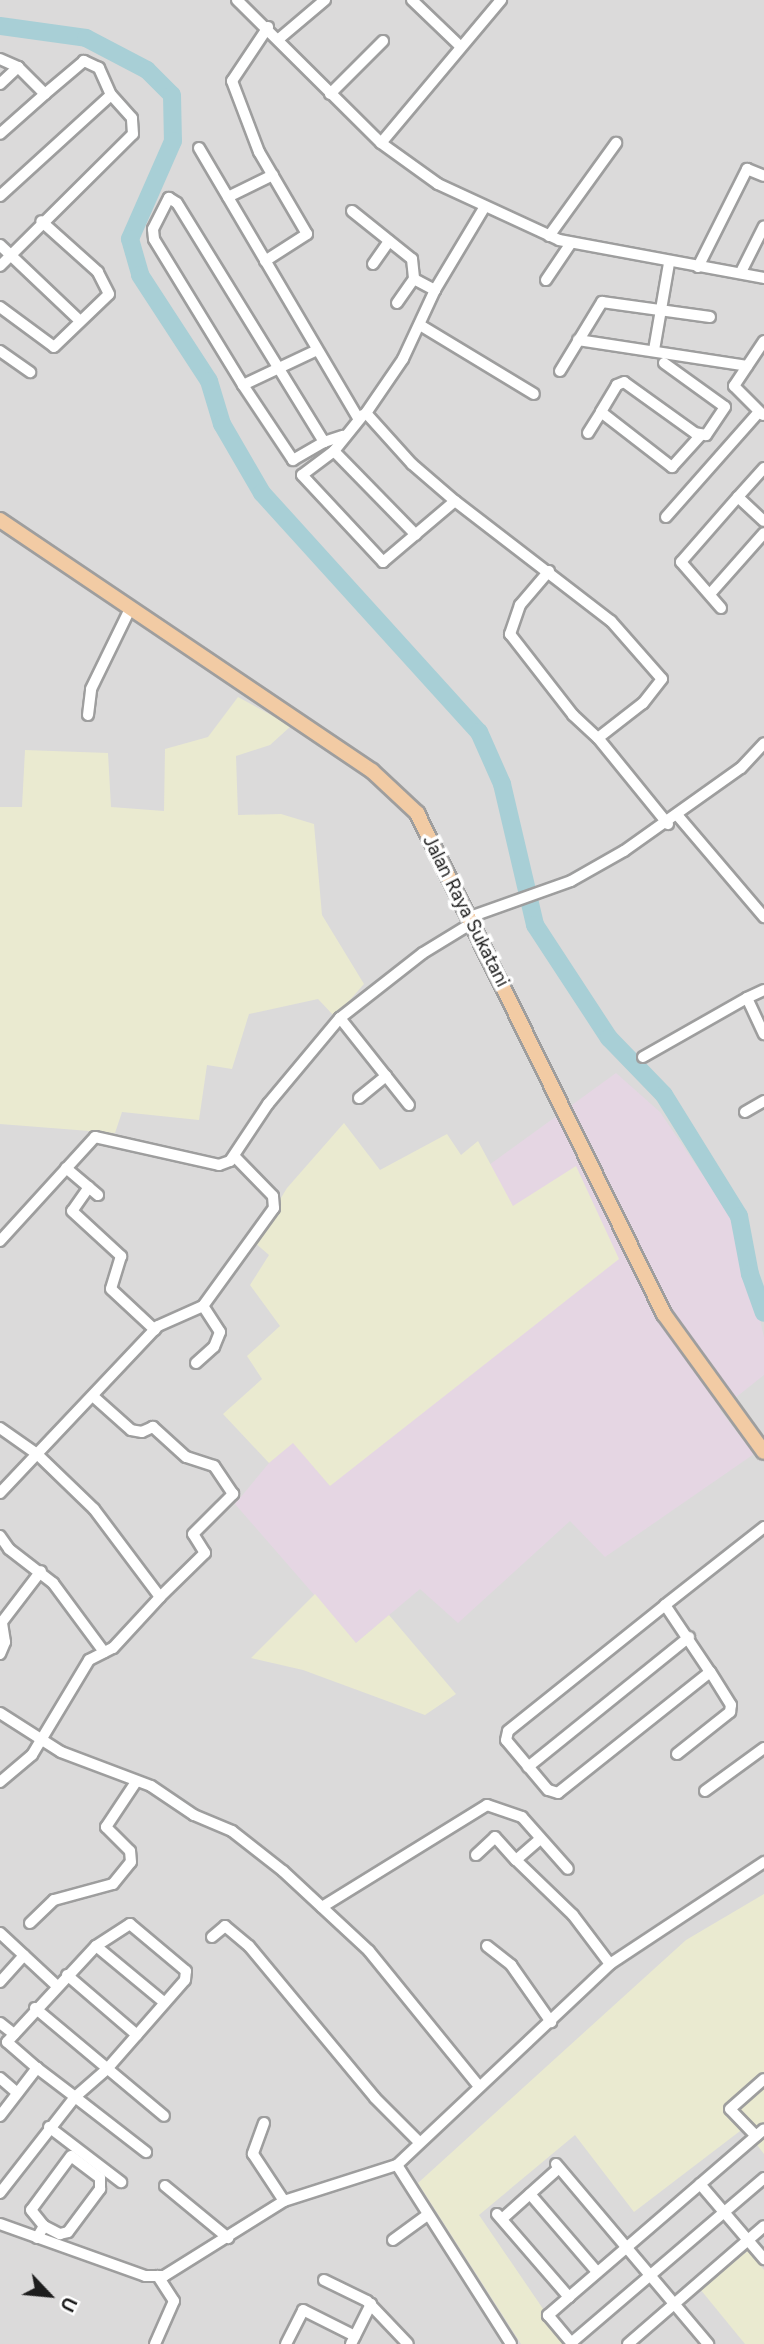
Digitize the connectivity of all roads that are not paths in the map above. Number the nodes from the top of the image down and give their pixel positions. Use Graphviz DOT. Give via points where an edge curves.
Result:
graph roads {
  1 [pos="237,0"];
  2 [pos="325,0"];
  3 [pos="412,0"];
  4 [pos="501,0"];
  5 [pos="268,27"];
  6 [pos="280,38"];
  7 [pos="383,41"];
  8 [pos="459,45"];
  9 [pos="0,59"];
  10 [pos="18,67"];
  11 [pos="0,84"];
  12 [pos="44,94"];
  13 [pos="330,94"];
  14 [pos="111,95"];
  15 [pos="0,134"];
  16 [pos="381,142"];
  17 [pos="616,143"];
  18 [pos="199,148"];
  19 [pos="273,175"];
  20 [pos="764,176"];
  21 [pos="0,196"];
  22 [pos="228,197"];
  23 [pos="484,208"];
  24 [pos="352,211"];
  25 [pos="41,221"];
  26 [pos="764,226"];
  27 [pos="549,236"];
  28 [pos="390,241"];
  29 [pos="571,243"];
  30 [pos="0,245"];
  31 [pos="11,253"];
  32 [pos="265,261"];
  33 [pos="669,263"];
  34 [pos="373,264"];
  35 [pos="0,266"];
  36 [pos="698,267"];
  37 [pos="741,272"];
  38 [pos="764,278"];
  39 [pos="414,279"];
  40 [pos="546,280"];
  41 [pos="435,290"];
  42 [pos="397,303"];
  43 [pos="0,307"];
  44 [pos="660,310"];
  45 [pos="710,317"];
  46 [pos="78,319"];
  47 [pos="420,325"];
  48 [pos="578,340"];
  49 [pos="762,349"];
  50 [pos="317,350"];
  51 [pos="654,350"];
  52 [pos="1,353"];
  53 [pos="664,363"];
  54 [pos="276,365"];
  55 [pos="747,366"];
  56 [pos="30,372"];
  57 [pos="559,372"];
  58 [pos="243,385"];
  59 [pos="735,388"];
  60 [pos="534,394"];
  61 [pos="721,404"];
  62 [pos="601,412"];
  63 [pos="762,414"];
  64 [pos="362,416"];
  65 [pos="588,433"];
  66 [pos="343,436"];
  67 [pos="700,436"];
  68 [pos="324,442"];
  69 [pos="334,451"];
  70 [pos="293,460"];
  71 [pos="764,468"];
  72 [pos="302,475"];
  73 [pos="738,497"];
  74 [pos="455,501"];
  75 [pos="666,517"];
  76 [pos="0,520"];
  77 [pos="764,521"];
  78 [pos="764,533"];
  79 [pos="416,535"];
  80 [pos="549,571"];
  81 [pos="710,594"];
  82 [pos="720,608"];
  83 [pos="129,611"];
  84 [pos="88,715"];
  85 [pos="598,738"];
  86 [pos="764,743"];
  87 [pos="678,816"];
  88 [pos="668,824"];
  89 [pos="762,911"];
  90 [pos="471,920"];
  91 [pos="764,990"];
  92 [pos="747,998"];
  93 [pos="340,1018"];
  94 [pos="764,1034"];
  95 [pos="643,1057"];
  96 [pos="386,1076"];
  97 [pos="359,1098"];
  98 [pos="764,1101"];
  99 [pos="409,1105"];
  100 [pos="745,1111"];
  101 [pos="235,1157"];
  102 [pos="66,1168"];
  103 [pos="0,1241"];
  104 [pos="202,1306"];
  105 [pos="155,1330"];
  106 [pos="196,1363"];
  107 [pos="94,1397"];
  108 [pos="0,1427"];
  109 [pos="764,1452"];
  110 [pos="37,1454"];
  111 [pos="0,1493"];
  112 [pos="764,1527"];
  113 [pos="0,1536"];
  114 [pos="41,1571"];
  115 [pos="160,1597"];
  116 [pos="665,1605"];
  117 [pos="689,1637"];
  118 [pos="104,1652"];
  119 [pos="0,1654"];
  120 [pos="710,1672"];
  121 [pos="0,1713"];
  122 [pos="41,1742"];
  123 [pos="764,1748"];
  124 [pos="677,1754"];
  125 [pos="528,1767"];
  126 [pos="0,1782"];
  127 [pos="136,1782"];
  128 [pos="705,1791"];
  129 [pos="540,1839"];
  130 [pos="475,1856"];
  131 [pos="516,1860"];
  132 [pos="764,1862"];
  133 [pos="568,1869"];
  134 [pos="322,1907"];
  135 [pos="30,1923"];
  136 [pos="0,1933"];
  137 [pos="212,1937"];
  138 [pos="96,1946"];
  139 [pos="487,1946"];
  140 [pos="24,1955"];
  141 [pos="610,1964"];
  142 [pos="67,1975"];
  143 [pos="0,1982"];
  144 [pos="57,1985"];
  145 [pos="165,2003"];
  146 [pos="35,2008"];
  147 [pos="551,2022"];
  148 [pos="0,2023"];
  149 [pos="137,2035"];
  150 [pos="7,2042"];
  151 [pos="37,2068"];
  152 [pos="107,2069"];
  153 [pos="0,2078"];
  154 [pos="764,2079"];
  155 [pos="478,2085"];
  156 [pos="17,2093"];
  157 [pos="75,2097"];
  158 [pos="0,2116"];
  159 [pos="164,2116"];
  160 [pos="264,2123"];
  161 [pos="49,2127"];
  162 [pos="760,2132"];
  163 [pos="419,2142"];
  164 [pos="146,2152"];
  165 [pos="397,2165"];
  166 [pos="764,2178"];
  167 [pos="121,2182"];
  168 [pos="700,2184"];
  169 [pos="165,2186"];
  170 [pos="0,2193"];
  171 [pos="530,2194"];
  172 [pos="284,2201"];
  173 [pos="723,2213"];
  174 [pos="426,2216"];
  175 [pos="0,2224"];
  176 [pos="44,2226"];
  177 [pos="764,2226"];
  178 [pos="37,2238"];
  179 [pos="228,2238"];
  180 [pos="393,2240"];
  181 [pos="748,2240"];
  182 [pos="626,2247"];
  183 [pos="764,2259"];
  184 [pos="597,2272"];
  185 [pos="158,2276"];
  186 [pos="650,2276"];
  187 [pos="324,2280"];
  188 [pos="569,2297"];
  189 [pos="370,2304"];
  190 [pos="674,2304"];
  191 [pos="353,2340"];
  192 [pos="404,2342"];
  193 [pos="506,2342"];
  194 [pos="155,2344"];
  195 [pos="286,2344"];
  196 [pos="571,2344"];
  197 [pos="628,2344"];
  198 [pos="708,2344"];
  1 -- 5 [label="street"];
  2 -- 6 [label="street"];
  3 -- 8 [label="street"];
  4 -- 8 [label="street"];
  5 -- 6 [label="street"];
  5 -- 19 [label="street" via="232,82"];
  6 -- 13 [label="street"];
  7 -- 13 [label="street"];
  8 -- 16 [label="street"];
  9 -- 10 [label="street"];
  10 -- 11 [label="street"];
  10 -- 12 [label="street"];
  12 -- 14 [label="street" via="84,61 107,77"];
  12 -- 15 [label="street"];
  13 -- 16 [label="street"];
  14 -- 21 [label="street"];
  14 -- 25 [label="street" via="132,118 133,134"];
  16 -- 23 [label="street" via="438,184"];
  17 -- 27 [label="street"];
  18 -- 22 [label="street"];
  19 -- 22 [label="street"];
  19 -- 32 [label="street" via="307,234"];
  20 -- 36 [label="street" via="747,169"];
  22 -- 32 [label="street"];
  23 -- 27 [label="street"];
  23 -- 41 [label="street"];
  24 -- 28 [label="street"];
  25 -- 31 [label="street"];
  25 -- 46 [label="street" via="110,287 102,305"];
  26 -- 37 [label="street"];
  27 -- 29 [label="street"];
  28 -- 34 [label="street"];
  28 -- 39 [label="street" via="416,264"];
  29 -- 33 [label="street"];
  29 -- 40 [label="street"];
  30 -- 31 [label="street"];
  31 -- 35 [label="street"];
  31 -- 46 [label="street"];
  32 -- 50 [label="street"];
  33 -- 36 [label="street"];
  33 -- 44 [label="street"];
  36 -- 37 [label="street"];
  37 -- 38 [label="street"];
  39 -- 41 [label="street"];
  39 -- 42 [label="street"];
  41 -- 47 [label="street"];
  43 -- 46 [label="street" via="54,347"];
  44 -- 45 [label="street"];
  44 -- 48 [label="street" via="602,302"];
  44 -- 51 [label="street"];
  47 -- 60 [label="street"];
  47 -- 64 [label="street"];
  48 -- 51 [label="street"];
  48 -- 57 [label="street"];
  49 -- 55 [label="street"];
  50 -- 54 [label="street"];
  50 -- 64 [label="street"];
  51 -- 55 [label="street"];
  52 -- 56 [label="street"];
  53 -- 61 [label="street"];
  54 -- 58 [label="street"];
  54 -- 58 [label="street" via="177,203 169,198 153,229 155,239"];
  54 -- 68 [label="street"];
  55 -- 59 [label="street"];
  58 -- 70 [label="street"];
  59 -- 61 [label="street"];
  59 -- 63 [label="street"];
  61 -- 67 [label="street" via="725,410 706,435"];
  62 -- 65 [label="street"];
  62 -- 67 [label="street" via="672,467"];
  62 -- 67 [label="street" via="617,385 624,382"];
  63 -- 75 [label="street"];
  64 -- 66 [label="street"];
  64 -- 74 [label="street"];
  66 -- 68 [label="street"];
  66 -- 69 [label="street"];
  68 -- 70 [label="street"];
  69 -- 72 [label="street"];
  69 -- 79 [label="street"];
  70 -- 72 [label="street"];
  71 -- 73 [label="street"];
  72 -- 79 [label="street" via="385,563"];
  73 -- 77 [label="street"];
  73 -- 81 [label="street" via="681,562"];
  74 -- 79 [label="street"];
  74 -- 80 [label="street"];
  76 -- 83 [label="main road, Jalan Raya Sukatani"];
  78 -- 81 [label="street"];
  80 -- 85 [label="street" via="520,605 510,634 573,715"];
  80 -- 85 [label="street" via="611,621 663,682"];
  81 -- 82 [label="street"];
  83 -- 84 [label="street" via="91,689"];
  83 -- 90 [label="main road, Jalan Raya Sukatani" via="331,742 399,795 417,813"];
  85 -- 88 [label="street"];
  86 -- 87 [label="street" via="741,768"];
  87 -- 88 [label="street"];
  87 -- 89 [label="street"];
  88 -- 90 [label="street" via="558,885"];
  90 -- 93 [label="street"];
  90 -- 109 [label="main road, Jalan Raya Sukatani" via="664,1314"];
  91 -- 92 [label="street"];
  92 -- 94 [label="street"];
  92 -- 95 [label="street"];
  93 -- 96 [label="street"];
  93 -- 101 [label="street" via="268,1104"];
  96 -- 97 [label="street"];
  96 -- 99 [label="street"];
  98 -- 100 [label="street"];
  101 -- 102 [label="street" via="219,1165 95,1137"];
  101 -- 104 [label="street" via="273,1196 274,1208"];
  102 -- 103 [label="street"];
  102 -- 105 [label="street" via="93,1191 72,1211 121,1256 111,1289"];
  104 -- 105 [label="street"];
  104 -- 106 [label="street" via="220,1332 214,1347"];
  105 -- 107 [label="street"];
  107 -- 110 [label="street"];
  107 -- 115 [label="street" via="131,1430 153,1427 186,1457 214,1466 233,1494 194,1534 205,1553"];
  108 -- 110 [label="street"];
  110 -- 111 [label="street"];
  110 -- 115 [label="street" via="94,1509"];
  112 -- 116 [label="street"];
  113 -- 114 [label="street" via="9,1549"];
  114 -- 118 [label="street" via="82,1618"];
  114 -- 119 [label="street" via="2,1622 5,1643"];
  115 -- 118 [label="street"];
  116 -- 117 [label="street"];
  116 -- 125 [label="street" via="508,1731 506,1740"];
  117 -- 120 [label="street"];
  117 -- 125 [label="street"];
  118 -- 122 [label="street" via="89,1660"];
  120 -- 124 [label="street" via="731,1705 730,1712"];
  120 -- 125 [label="street" via="558,1793 548,1790"];
  121 -- 122 [label="street"];
  122 -- 126 [label="street" via="20,1768"];
  122 -- 127 [label="street"];
  123 -- 128 [label="street"];
  127 -- 134 [label="street" via="232,1831"];
  127 -- 135 [label="street" via="106,1827 130,1851 131,1862 113,1884 54,1900"];
  129 -- 131 [label="street"];
  129 -- 133 [label="street"];
  129 -- 134 [label="street" via="522,1817 487,1805"];
  130 -- 131 [label="street" via="495,1837"];
  131 -- 141 [label="street" via="573,1915"];
  132 -- 141 [label="street"];
  134 -- 155 [label="street" via="369,1951"];
  136 -- 140 [label="street"];
  137 -- 163 [label="street" via="225,1926 249,1947 375,2098"];
  138 -- 142 [label="street"];
  138 -- 145 [label="street"];
  138 -- 145 [label="street" via="130,1924 135,1926 186,1971 185,1980"];
  139 -- 147 [label="street" via="511,1965"];
  140 -- 143 [label="street"];
  140 -- 144 [label="street"];
  141 -- 147 [label="street"];
  142 -- 144 [label="street"];
  142 -- 149 [label="street"];
  144 -- 146 [label="street"];
  145 -- 149 [label="street"];
  146 -- 150 [label="street"];
  146 -- 152 [label="street"];
  147 -- 155 [label="street"];
  148 -- 150 [label="street"];
  149 -- 152 [label="street"];
  150 -- 151 [label="street"];
  151 -- 156 [label="street"];
  151 -- 157 [label="street"];
  152 -- 157 [label="street"];
  152 -- 159 [label="street"];
  153 -- 156 [label="street"];
  154 -- 162 [label="street" via="730,2109"];
  155 -- 163 [label="street"];
  156 -- 158 [label="street"];
  157 -- 161 [label="street"];
  157 -- 164 [label="street"];
  160 -- 172 [label="street" via="253,2154"];
  161 -- 167 [label="street"];
  161 -- 170 [label="street"];
  162 -- 168 [label="street"];
  163 -- 165 [label="street"];
  165 -- 172 [label="street"];
  165 -- 174 [label="street"];
  166 -- 173 [label="street"];
  168 -- 173 [label="street"];
  168 -- 182 [label="street"];
  169 -- 179 [label="street"];
  171 -- 182 [label="street" via="557,2166"];
  171 -- 184 [label="street"];
  171 -- 188 [label="street" via="500,2216"];
  172 -- 179 [label="street"];
  173 -- 181 [label="street"];
  173 -- 186 [label="street"];
  174 -- 180 [label="street"];
  174 -- 193 [label="street"];
  175 -- 178 [label="street"];
  176 -- 176 [label="street" via="60,2234 68,2232 100,2189 100,2178 71,2156 30,2210"];
  176 -- 178 [label="street"];
  177 -- 181 [label="street"];
  178 -- 185 [label="street"];
  179 -- 185 [label="street"];
  181 -- 183 [label="street"];
  181 -- 190 [label="street"];
  182 -- 184 [label="street"];
  182 -- 186 [label="street"];
  184 -- 188 [label="street"];
  185 -- 194 [label="street" via="174,2301"];
  186 -- 190 [label="street"];
  186 -- 196 [label="street"];
  187 -- 189 [label="street"];
  188 -- 196 [label="street" via="548,2315"];
  189 -- 191 [label="street"];
  189 -- 192 [label="street"];
  190 -- 197 [label="street"];
  190 -- 198 [label="street"];
  191 -- 195 [label="street" via="303,2311"];
}
